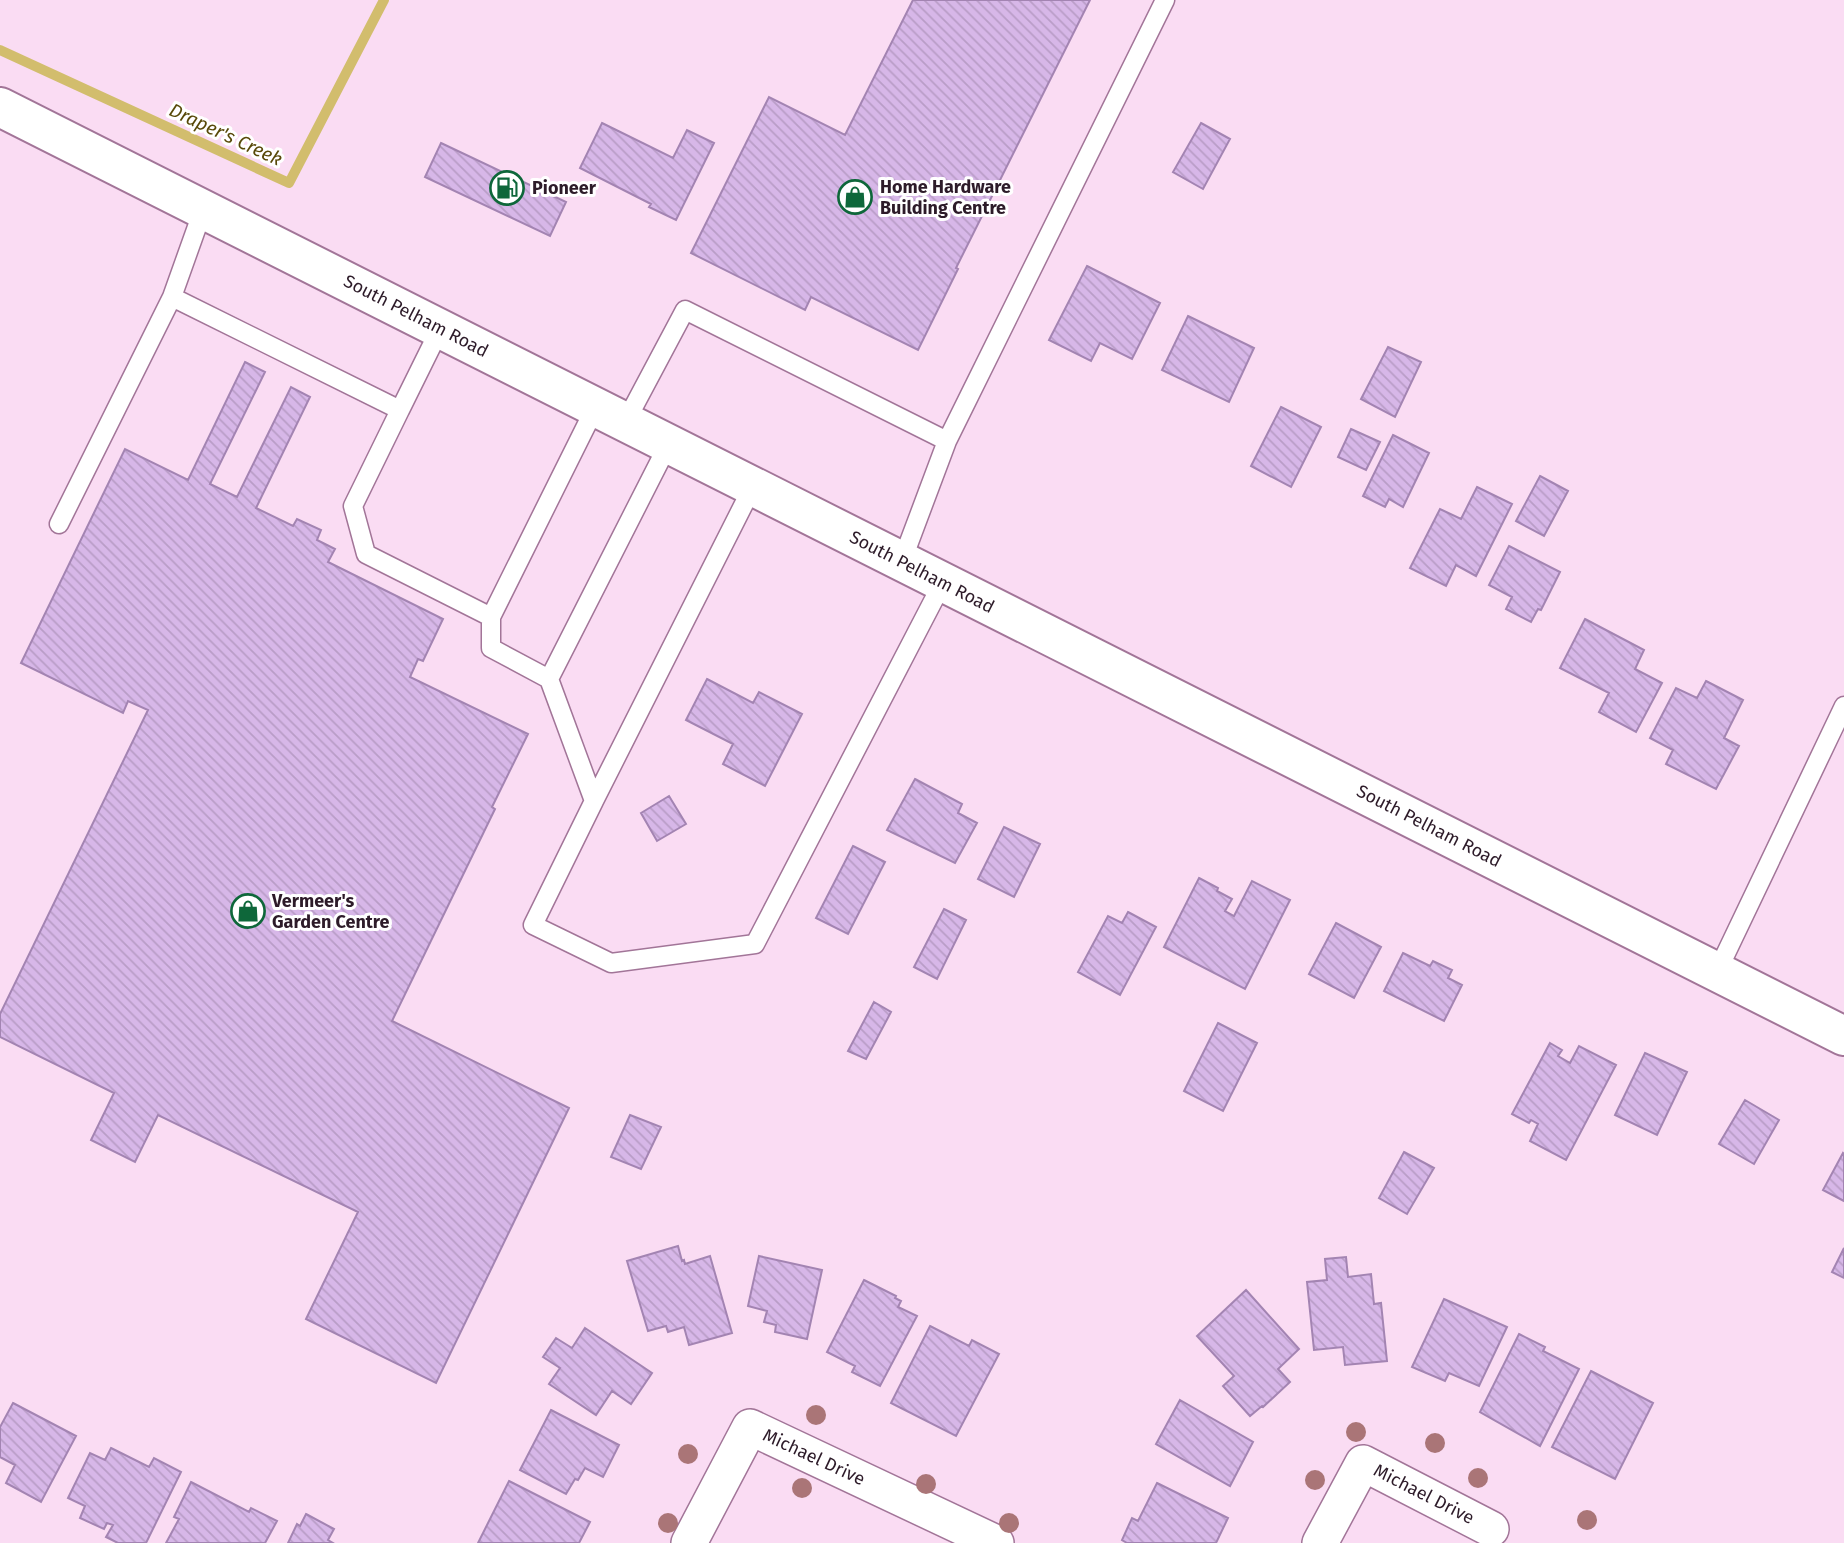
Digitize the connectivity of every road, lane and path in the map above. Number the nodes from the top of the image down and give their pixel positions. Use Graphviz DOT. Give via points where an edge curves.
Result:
graph roads {
  1 [pos="1165,0"];
  2 [pos="0,107"];
  3 [pos="203,210"];
  4 [pos="172,297"];
  5 [pos="440,329"];
  6 [pos="400,410"];
  7 [pos="611,414"];
  8 [pos="947,441"];
  9 [pos="670,443"];
  10 [pos="753,486"];
  11 [pos="58,524"];
  12 [pos="902,561"];
  13 [pos="943,582"];
  14 [pos="491,617"];
  15 [pos="549,679"];
  16 [pos="1844,706"];
  17 [pos="594,800"];
  18 [pos="1717,972"];
  19 [pos="1844,1036"];
  20 [pos="1491,1529"];
  21 [pos="689,1543"];
  22 [pos="996,1543"];
  23 [pos="1320,1543"];
  1 -- 8 [label="lane"];
  2 -- 3 [label="main road, South Pelham Road"];
  3 -- 4 [label="lane"];
  3 -- 5 [label="main road, South Pelham Road"];
  4 -- 6 [label="lane"];
  4 -- 11 [label="lane"];
  5 -- 6 [label="lane"];
  5 -- 7 [label="main road, South Pelham Road"];
  6 -- 14 [label="lane" via="353,506 366,554"];
  7 -- 8 [label="lane" via="685,310"];
  7 -- 9 [label="main road, South Pelham Road"];
  7 -- 14 [label="lane"];
  8 -- 12 [label="lane"];
  9 -- 10 [label="main road, South Pelham Road"];
  9 -- 15 [label="lane"];
  10 -- 12 [label="main road, South Pelham Road"];
  10 -- 17 [label="lane"];
  12 -- 13 [label="main road, South Pelham Road"];
  13 -- 17 [label="lane" via="755,944 611,963 533,925"];
  13 -- 18 [label="main road, South Pelham Road"];
  14 -- 15 [label="lane" via="491,648"];
  15 -- 17 [label="lane"];
  16 -- 18 [label="lane"];
  18 -- 19 [label="main road, South Pelham Road"];
  20 -- 23 [label="street, Michael Drive" via="1363,1463"];
  21 -- 22 [label="street, Michael Drive" via="750,1427"];
}
